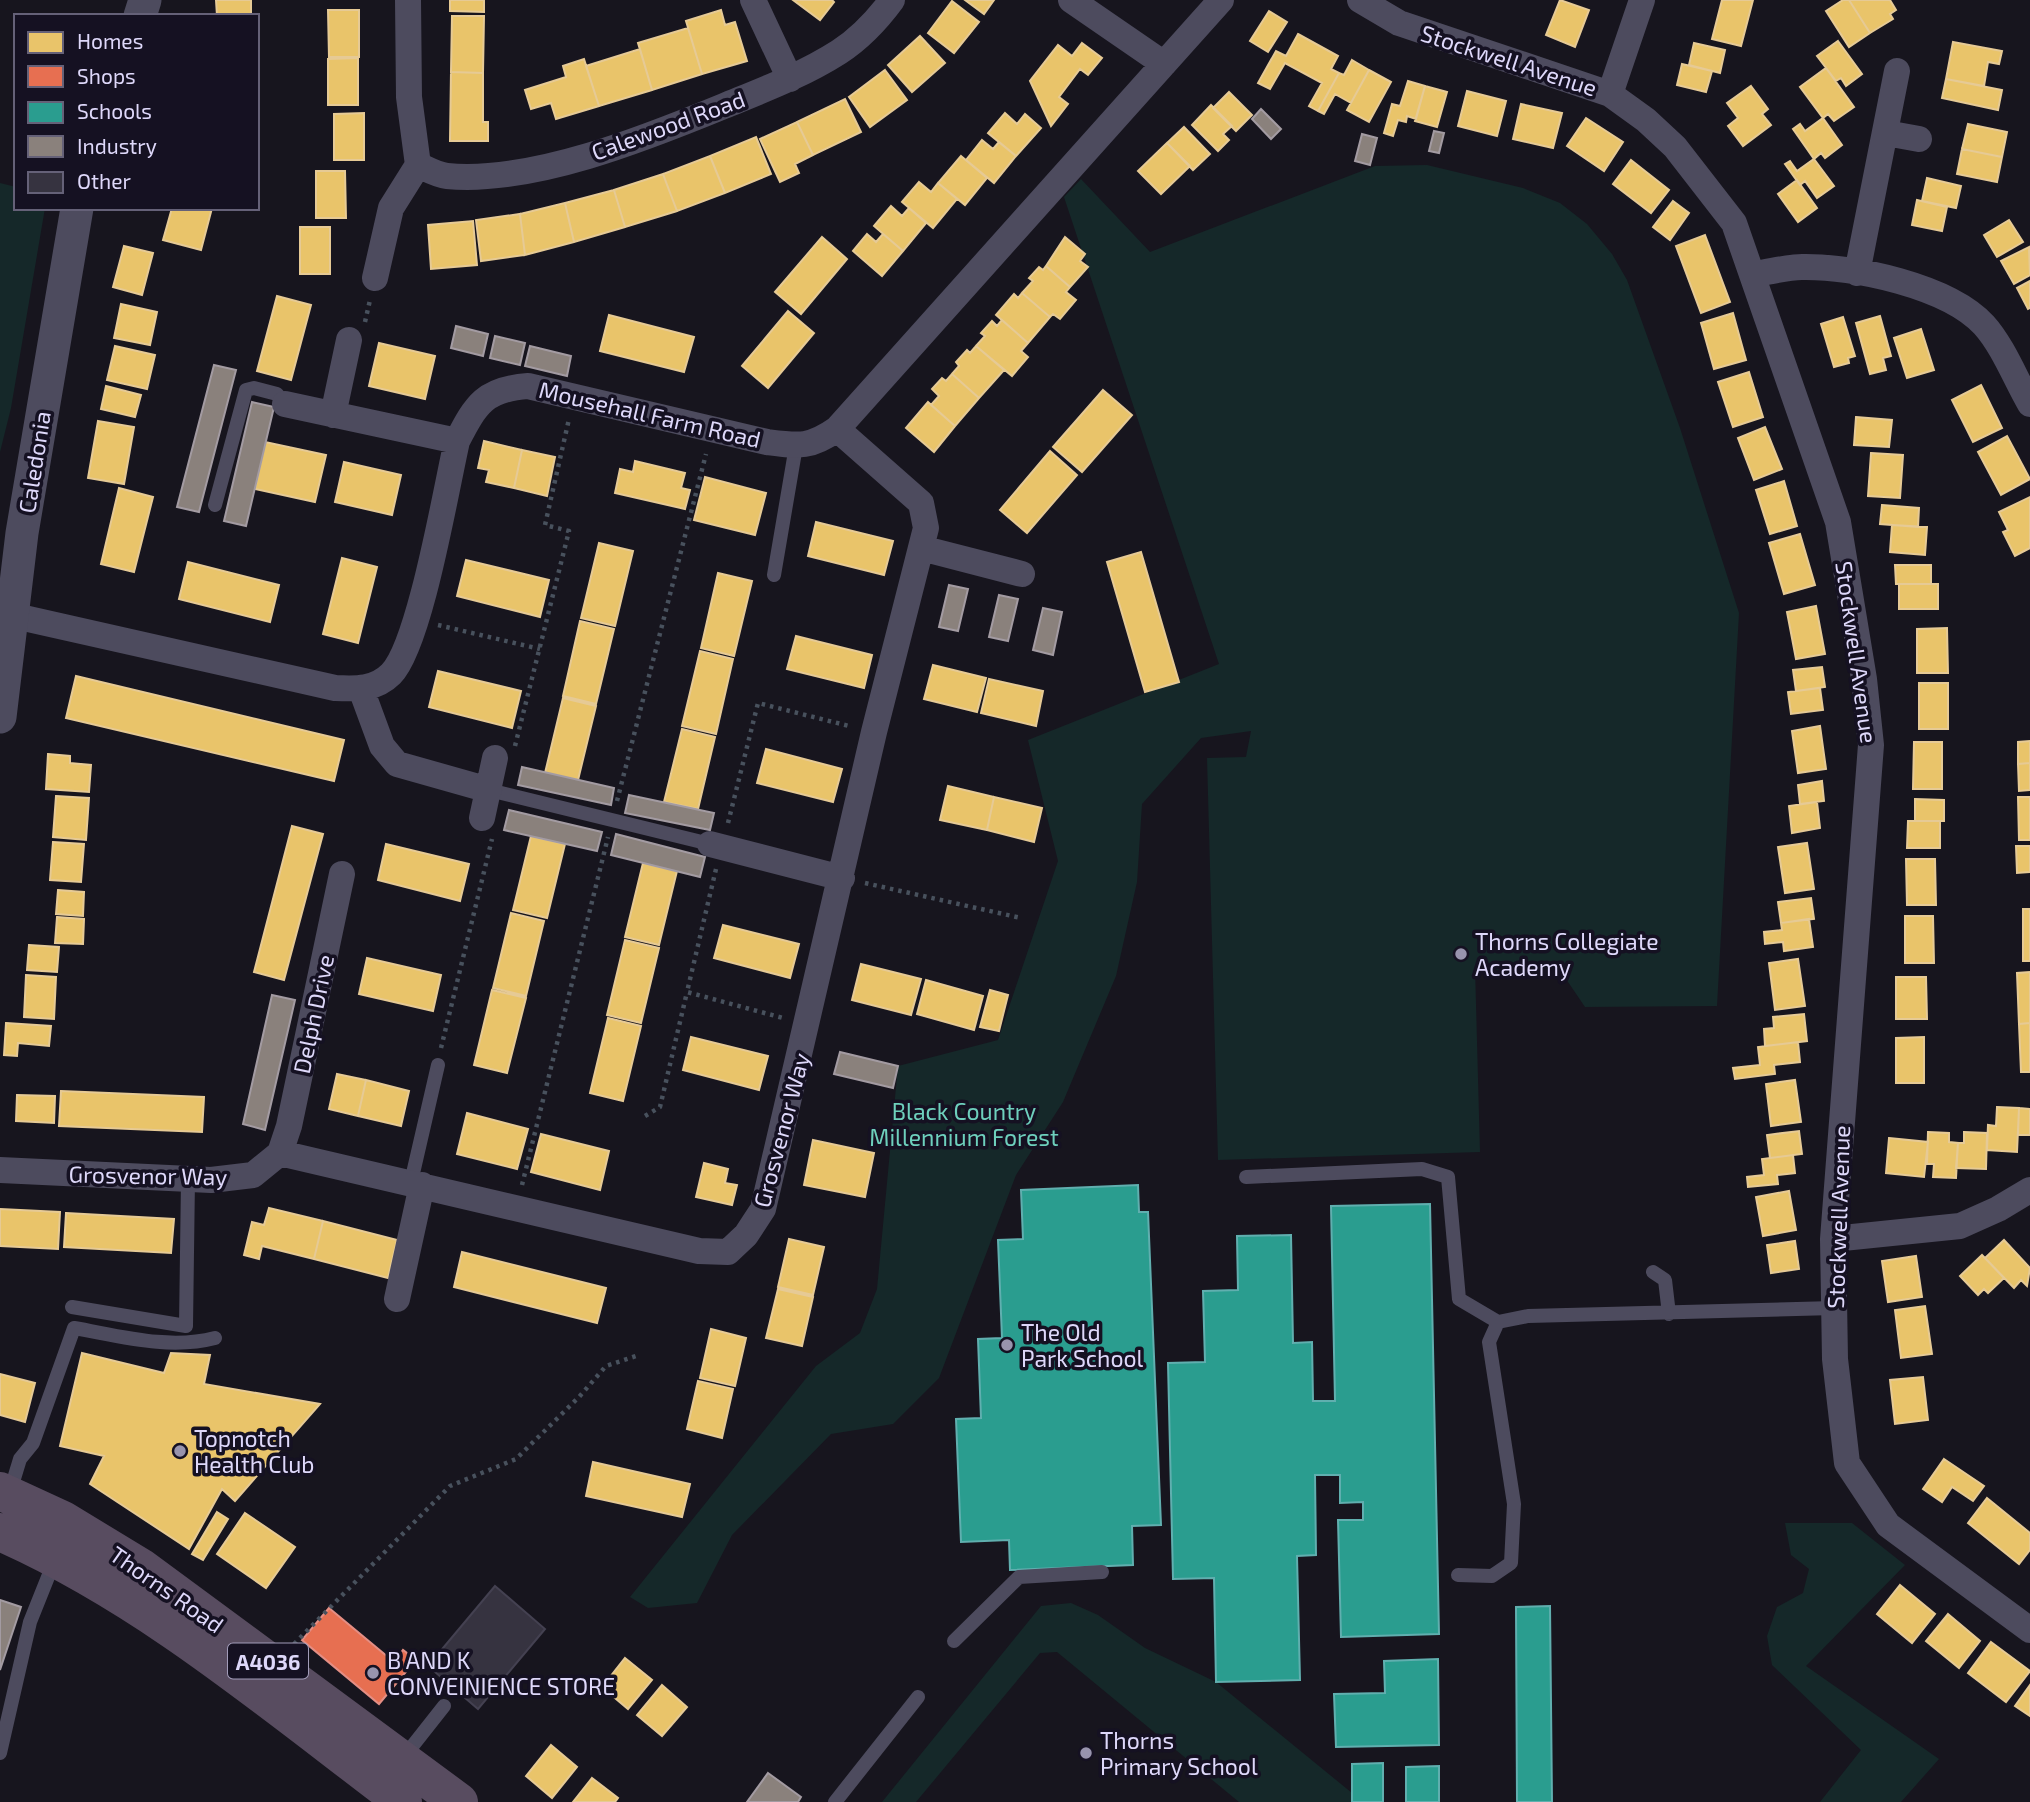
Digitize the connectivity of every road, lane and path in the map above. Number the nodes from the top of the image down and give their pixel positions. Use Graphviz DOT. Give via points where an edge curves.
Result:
graph roads {
  1 [pos="408,0"];
  2 [pos="753,0"];
  3 [pos="892,0"];
  4 [pos="1071,0"];
  5 [pos="1221,0"];
  6 [pos="1360,0"];
  7 [pos="1643,0"];
  8 [pos="1164,64"];
  9 [pos="1897,71"];
  10 [pos="790,79"];
  11 [pos="1610,93"];
  12 [pos="1886,133"];
  13 [pos="1919,139"];
  14 [pos="418,165"];
  15 [pos="77,210"];
  16 [pos="1857,273"];
  17 [pos="1754,274"];
  18 [pos="375,278"];
  19 [pos="349,340"];
  20 [pos="574,397"];
  21 [pos="285,404"];
  22 [pos="2030,404"];
  23 [pos="332,415"];
  24 [pos="837,429"];
  25 [pos="457,441"];
  26 [pos="796,446"];
  27 [pos="215,505"];
  28 [pos="921,548"];
  29 [pos="1022,574"];
  30 [pos="774,575"];
  31 [pos="15,616"];
  32 [pos="415,620"];
  33 [pos="540,649"];
  34 [pos="361,689"];
  35 [pos="0,717"];
  36 [pos="495,758"];
  37 [pos="496,792"];
  38 [pos="482,818"];
  39 [pos="710,844"];
  40 [pos="342,874"];
  41 [pos="842,878"];
  42 [pos="1021,918"];
  43 [pos="687,992"];
  44 [pos="439,1059"];
  45 [pos="645,1116"];
  46 [pos="280,1153"];
  47 [pos="0,1170"];
  48 [pos="1246,1177"];
  49 [pos="188,1179"];
  50 [pos="416,1184"];
  51 [pos="2030,1190"];
  52 [pos="1833,1239"];
  53 [pos="1653,1272"];
  54 [pos="397,1299"];
  55 [pos="72,1307"];
  56 [pos="1834,1308"];
  57 [pos="1669,1314"];
  58 [pos="1498,1322"];
  59 [pos="215,1338"];
  60 [pos="636,1356"];
  61 [pos="3,1512"];
  62 [pos="56,1558"];
  63 [pos="1102,1572"];
  64 [pos="1458,1575"];
  65 [pos="2030,1630"];
  66 [pos="954,1641"];
  67 [pos="274,1665"];
  68 [pos="918,1697"];
  69 [pos="444,1706"];
  70 [pos="0,1753"];
  71 [pos="402,1759"];
  72 [pos="403,1802"];
  73 [pos="459,1802"];
  74 [pos="835,1802"];
  1 -- 14 [label="street" via="409,97"];
  2 -- 10 [label="street"];
  3 -- 10 [label="street, Calewood Road" via="841,51"];
  4 -- 8 [label="street"];
  5 -- 8 [label="street, Mousehall Farm Road"];
  6 -- 11 [label="street, Stockwell Avenue" via="1399,23"];
  7 -- 11 [label="street"];
  8 -- 24 [label="street, Mousehall Farm Road"];
  9 -- 12 [label="street"];
  10 -- 14 [label="street, Calewood Road" via="662,131 549,166 483,177 444,176"];
  11 -- 17 [label="street, Stockwell Avenue" via="1675,147 1734,223"];
  12 -- 13 [label="street"];
  12 -- 16 [label="street"];
  14 -- 18 [label="street" via="391,208"];
  15 -- 31 [label="street, Caledonia" via="22,533"];
  16 -- 17 [label="street" via="1802,267"];
  16 -- 22 [label="street" via="1920,288 1958,303 1985,326"];
  17 -- 52 [label="street, Stockwell Avenue" via="1838,522 1871,745"];
  18 -- 19 [label="path" via="360,342"];
  19 -- 23 [label="street"];
  20 -- 25 [label="street, Mousehall Farm Road" via="528,386 497,390 471,413"];
  20 -- 26 [label="street, Mousehall Farm Road"];
  20 -- 33 [label="path" via="545,526 569,531"];
  21 -- 23 [label="street"];
  21 -- 27 [label="lane" via="277,394 246,390"];
  23 -- 25 [label="street"];
  24 -- 26 [label="street, Mousehall Farm Road" via="821,440"];
  24 -- 28 [label="street, Grosvenor Way" via="921,503 926,528"];
  25 -- 32 [label="street, Mousehall Farm Road"];
  26 -- 30 [label="lane"];
  28 -- 29 [label="street"];
  28 -- 41 [label="street, Grosvenor Way"];
  31 -- 34 [label="street" via="324,686"];
  31 -- 35 [label="street, Caledonia"];
  32 -- 33 [label="path"];
  32 -- 34 [label="street, Mousehall Farm Road" via="410,642 391,674 376,686"];
  33 -- 37 [label="path"];
  34 -- 37 [label="street" via="382,746 397,764"];
  36 -- 37 [label="street"];
  37 -- 38 [label="street"];
  37 -- 39 [label="lane"];
  37 -- 44 [label="path"];
  39 -- 41 [label="street"];
  40 -- 46 [label="street, Delph Drive"];
  41 -- 42 [label="path"];
  41 -- 50 [label="street, Grosvenor Way" via="763,1209 747,1235 728,1252 699,1251"];
  43 -- 45 [label="path" via="660,1107"];
  44 -- 50 [label="lane"];
  46 -- 49 [label="street, Grosvenor Way" via="253,1175"];
  46 -- 50 [label="street, Grosvenor Way"];
  47 -- 49 [label="street, Grosvenor Way"];
  48 -- 58 [label="lane" via="1422,1169 1448,1177 1459,1299"];
  49 -- 55 [label="lane" via="186,1326"];
  50 -- 54 [label="street"];
  51 -- 52 [label="street" via="1960,1226"];
  52 -- 56 [label="street, Stockwell Avenue"];
  53 -- 57 [label="lane" via="1665,1280"];
  56 -- 57 [label="lane"];
  56 -- 65 [label="street, Stockwell Avenue" via="1847,1463 1888,1525"];
  57 -- 58 [label="lane" via="1528,1316"];
  58 -- 64 [label="lane" via="1489,1342 1514,1504 1511,1563 1492,1576"];
  59 -- 61 [label="lane" via="174,1343 74,1328 38,1432 20,1459"];
  60 -- 67 [label="path" via="606,1366 516,1460 450,1486"];
  61 -- 62 [label="highway, Thorns Road / A4036"];
  61 -- 67 [label="highway, Thorns Road / A4036" via="63,1520 142,1568"];
  62 -- 70 [label="lane" via="30,1622"];
  62 -- 72 [label="highway, Thorns Road / A4036" via="120,1593"];
  63 -- 66 [label="lane" via="1019,1577"];
  67 -- 71 [label="highway, Thorns Road / A4036"];
  68 -- 74 [label="lane"];
  69 -- 71 [label="lane"];
  71 -- 73 [label="highway, Thorns Road / A4036"];
}
